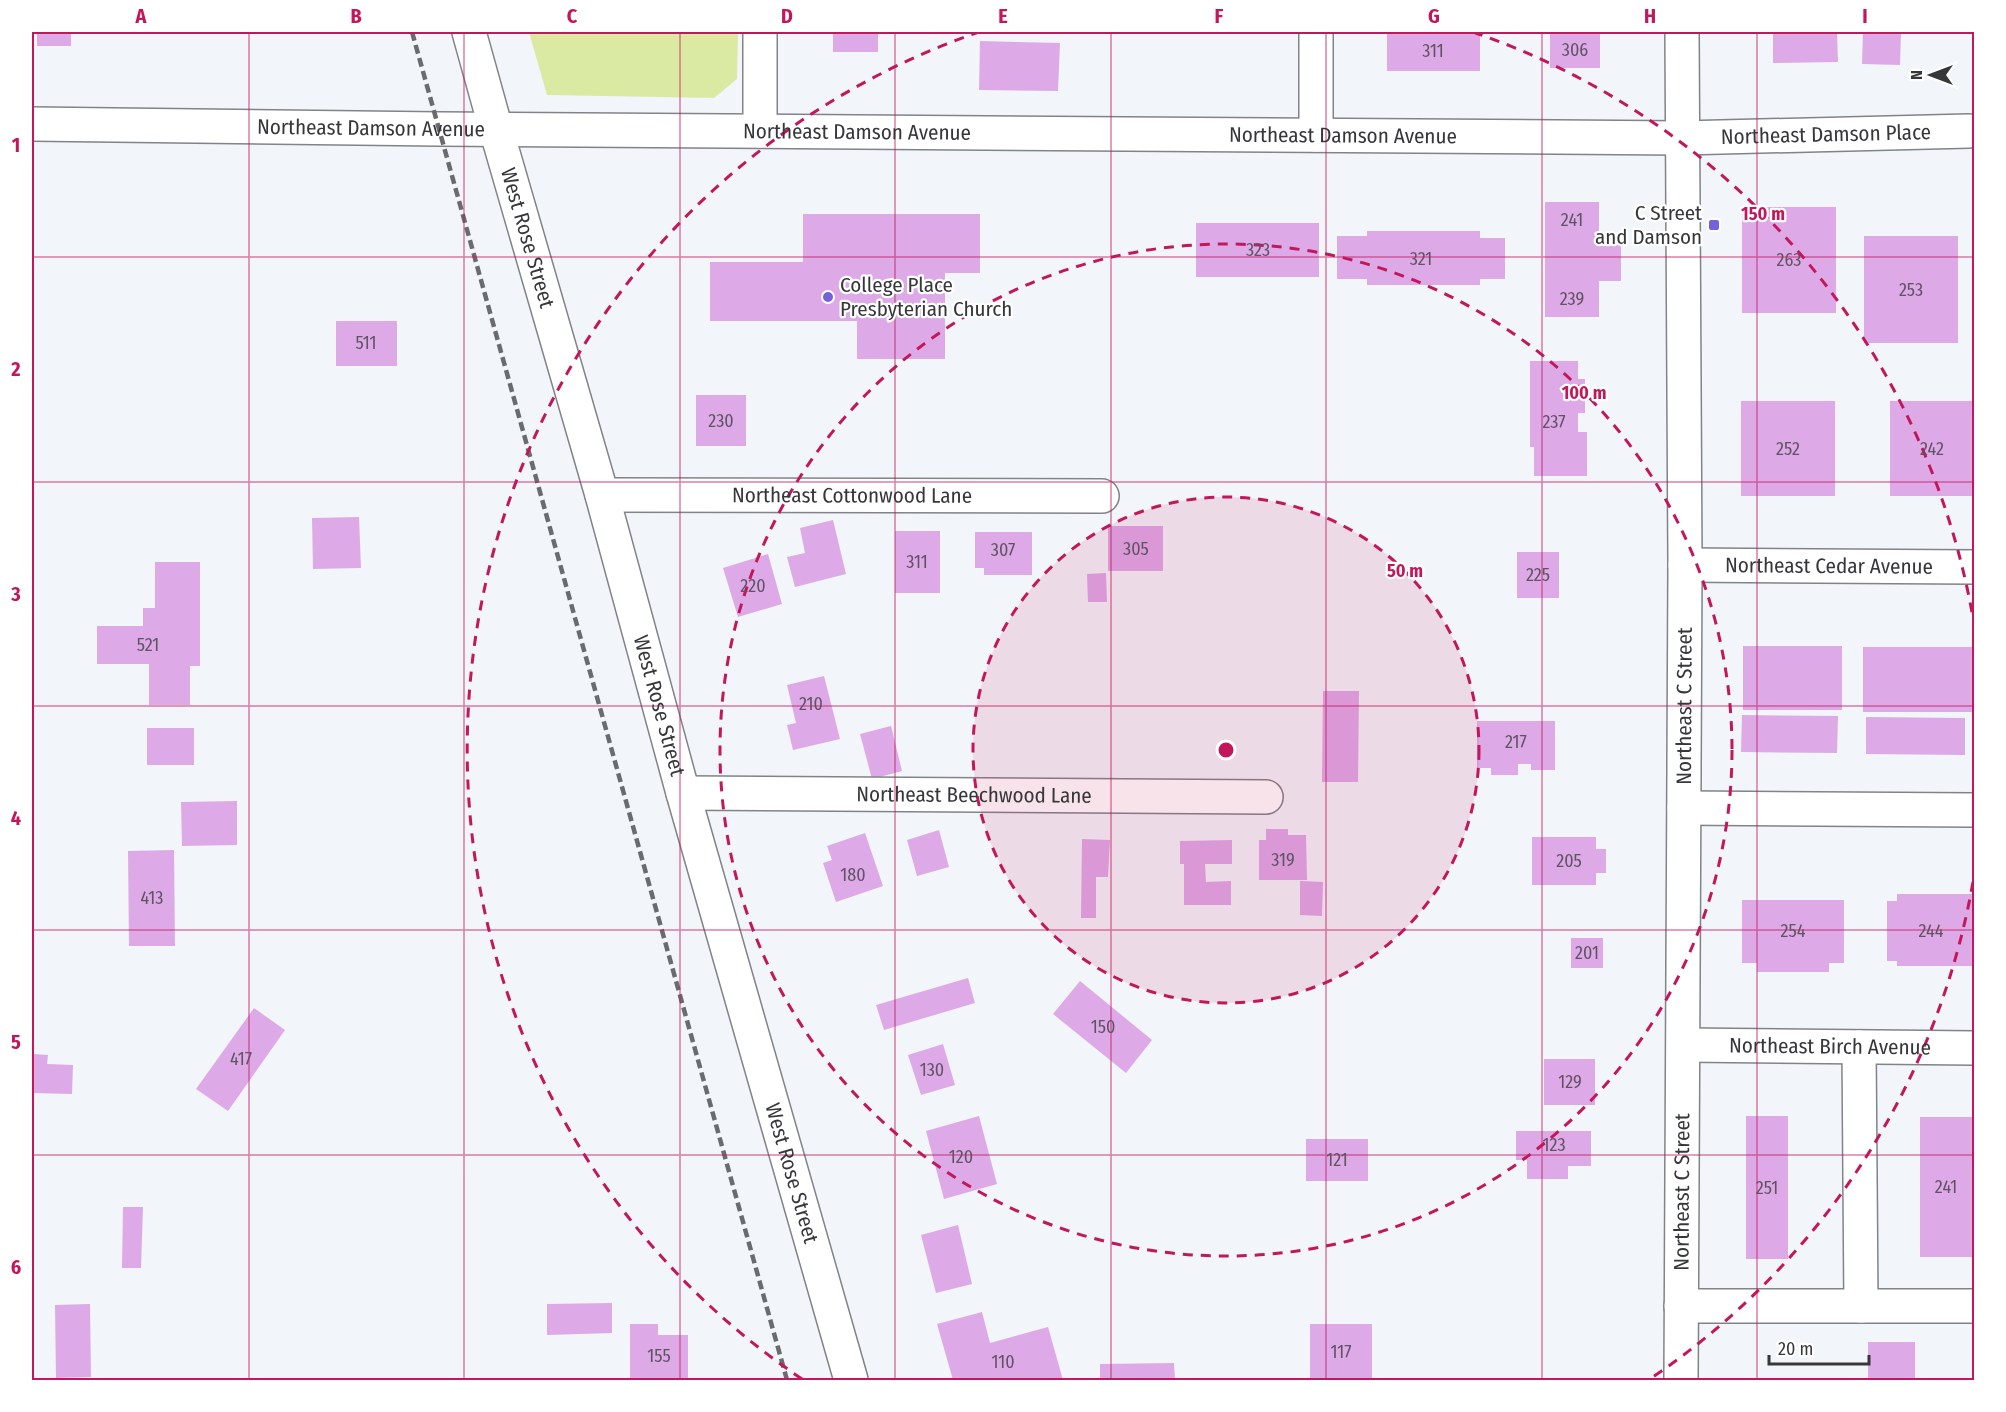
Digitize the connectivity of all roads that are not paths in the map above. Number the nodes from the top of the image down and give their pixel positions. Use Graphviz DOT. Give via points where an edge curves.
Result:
graph roads {
  1 [pos="469,32"];
  2 [pos="760,32"];
  3 [pos="1316,32"];
  4 [pos="1682,32"];
  5 [pos="32,124"];
  6 [pos="495,129"];
  7 [pos="760,131"];
  8 [pos="1969,131"];
  9 [pos="1316,135"];
  10 [pos="1682,138"];
  11 [pos="602,495"];
  12 [pos="1102,496"];
  13 [pos="1685,565"];
  14 [pos="1974,567"];
  15 [pos="683,793"];
  16 [pos="1266,797"];
  17 [pos="1684,808"];
  18 [pos="1974,810"];
  19 [pos="1684,1045"];
  20 [pos="1859,1047"];
  21 [pos="1974,1048"];
  22 [pos="1682,1306"];
  23 [pos="1861,1306"];
  24 [pos="1974,1306"];
  25 [pos="851,1380"];
  26 [pos="1681,1380"];
  1 -- 6 [label="street, West Rose Street"];
  2 -- 7 [label="street"];
  3 -- 9 [label="street"];
  4 -- 10 [label="street, Northeast C Street"];
  5 -- 6 [label="street, Northeast Damson Avenue"];
  6 -- 7 [label="street, Northeast Damson Avenue"];
  6 -- 11 [label="street, West Rose Street"];
  7 -- 9 [label="street, Northeast Damson Avenue"];
  8 -- 10 [label="street, Northeast Damson Place"];
  9 -- 10 [label="street, Northeast Damson Avenue"];
  10 -- 13 [label="street, Northeast C Street"];
  11 -- 12 [label="street, Northeast Cottonwood Lane"];
  11 -- 15 [label="street, West Rose Street"];
  13 -- 14 [label="street, Northeast Cedar Avenue"];
  13 -- 17 [label="street, Northeast C Street"];
  15 -- 16 [label="street, Northeast Beechwood Lane"];
  15 -- 25 [label="street, West Rose Street"];
  17 -- 18 [label="street"];
  17 -- 19 [label="street, Northeast C Street"];
  19 -- 20 [label="street, Northeast Birch Avenue"];
  19 -- 22 [label="street, Northeast C Street"];
  20 -- 21 [label="street, Northeast Birch Avenue"];
  20 -- 23 [label="street"];
  22 -- 23 [label="street"];
  22 -- 26 [label="street, Northeast C Street"];
  23 -- 24 [label="street"];
}
